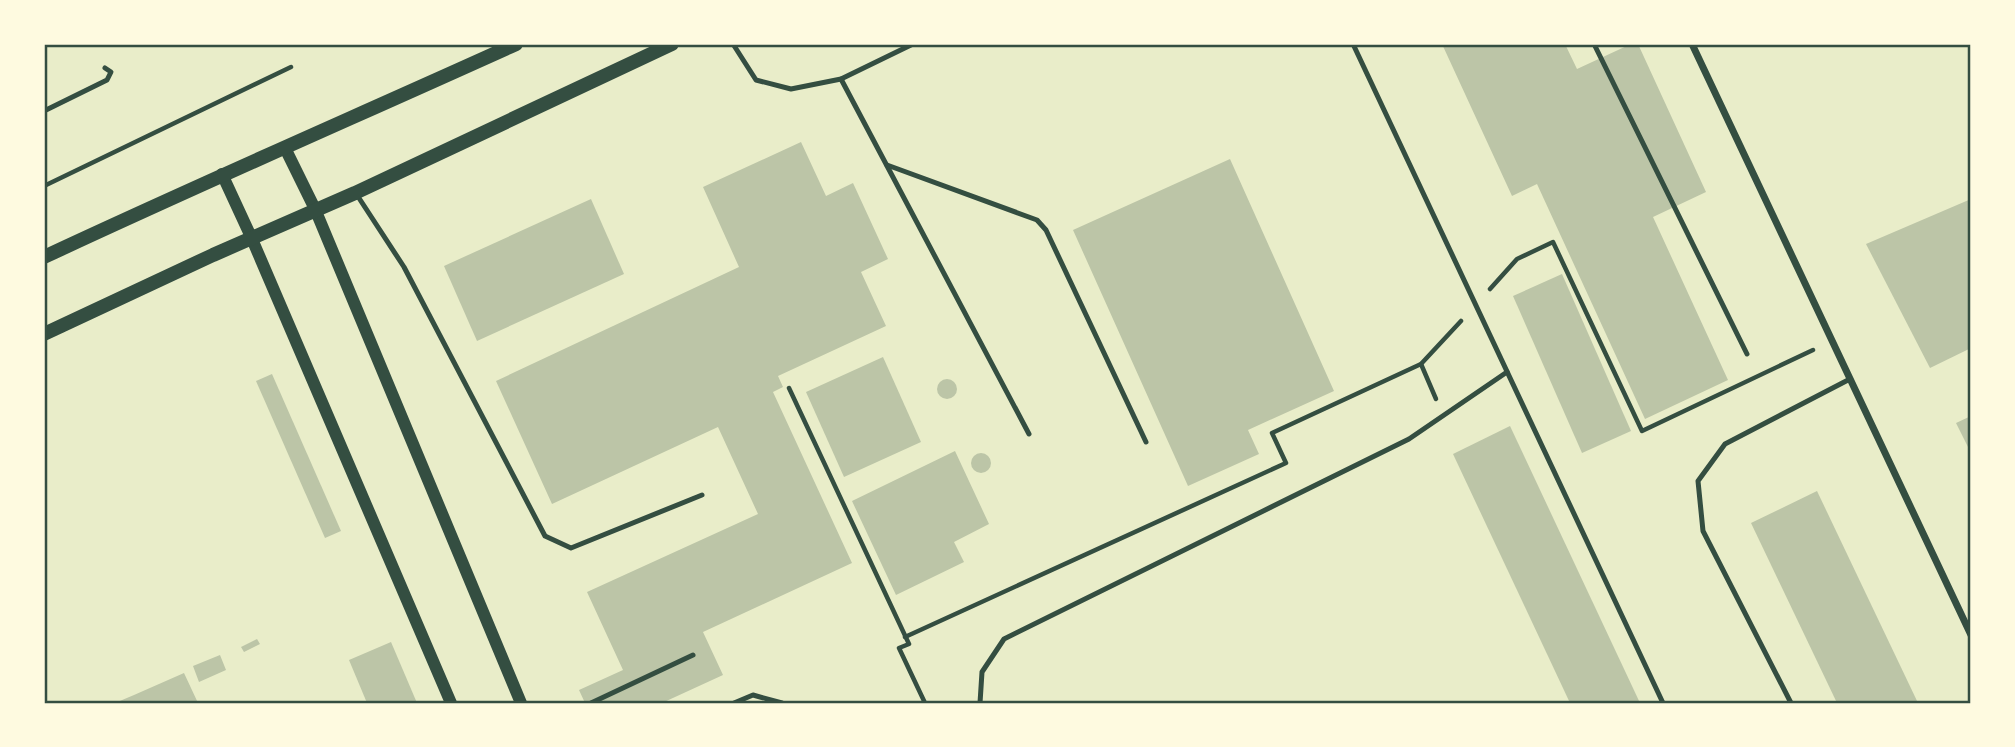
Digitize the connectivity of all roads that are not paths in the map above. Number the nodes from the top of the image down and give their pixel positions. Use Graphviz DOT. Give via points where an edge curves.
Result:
graph roads {
  1 [pos="516,44"];
  2 [pos="672,44"];
  3 [pos="733,44"];
  4 [pos="913,44"];
  5 [pos="1353,44"];
  6 [pos="1594,44"];
  7 [pos="1692,44"];
  8 [pos="105,68"];
  9 [pos="841,79"];
  10 [pos="44,111"];
  11 [pos="285,149"];
  12 [pos="887,165"];
  13 [pos="222,174"];
  14 [pos="355,193"];
  15 [pos="315,209"];
  16 [pos="252,239"];
  17 [pos="44,257"];
  18 [pos="44,334"];
  19 [pos="1747,354"];
  20 [pos="1507,372"];
  21 [pos="1850,379"];
  22 [pos="1030,434"];
  23 [pos="1146,442"];
  24 [pos="702,495"];
  25 [pos="1971,635"];
  26 [pos="693,655"];
  27 [pos="451,703"];
  28 [pos="520,703"];
  29 [pos="591,703"];
  30 [pos="734,703"];
  31 [pos="782,703"];
  32 [pos="980,703"];
  33 [pos="1663,703"];
  34 [pos="1791,703"];
  1 -- 11 [label="main road"];
  2 -- 14 [label="main road"];
  3 -- 9 [label="lane" via="756,80 791,89"];
  4 -- 9 [label="lane"];
  5 -- 20 [label="lane"];
  6 -- 19 [label="lane"];
  7 -- 21 [label="street"];
  8 -- 10 [label="lane" via="111,72 107,80"];
  9 -- 12 [label="lane"];
  11 -- 13 [label="main road"];
  11 -- 15 [label="street"];
  12 -- 22 [label="lane"];
  12 -- 23 [label="lane" via="1037,220 1046,230"];
  13 -- 16 [label="street"];
  13 -- 17 [label="main road"];
  14 -- 15 [label="main road"];
  14 -- 24 [label="lane" via="404,267 545,536 571,548"];
  15 -- 16 [label="main road"];
  15 -- 28 [label="street"];
  16 -- 18 [label="main road"];
  16 -- 27 [label="street"];
  20 -- 32 [label="lane" via="1409,439 1004,639 982,672"];
  20 -- 33 [label="lane"];
  21 -- 25 [label="street"];
  21 -- 34 [label="lane" via="1725,443 1698,481 1703,531"];
  26 -- 29 [label="lane"];
  30 -- 31 [label="lane" via="753,695"];
}
